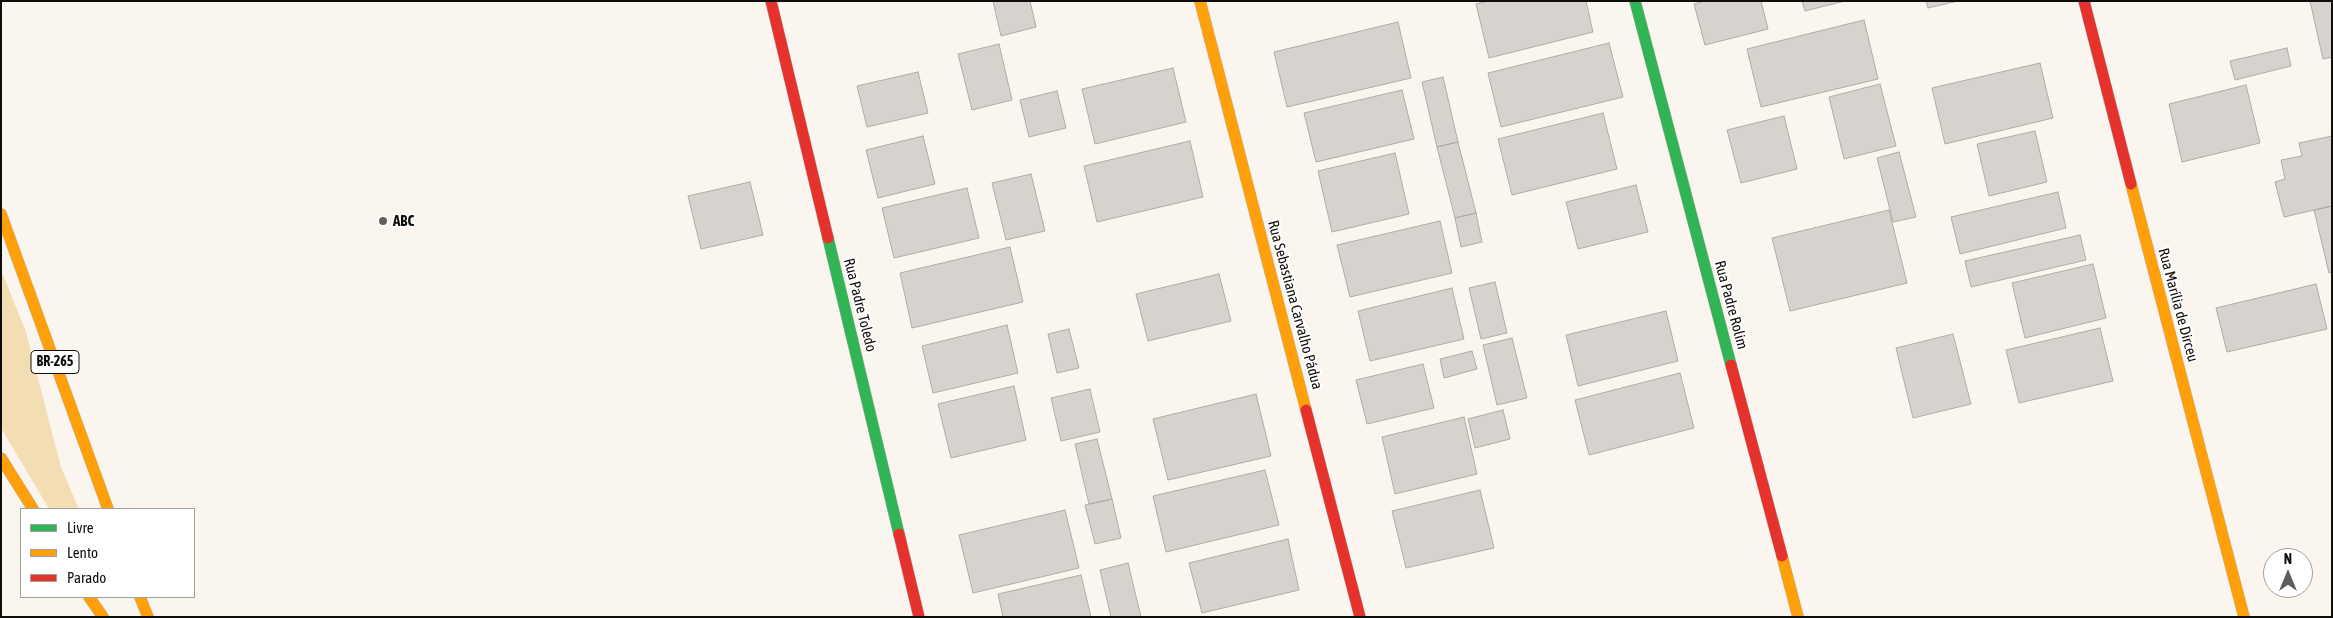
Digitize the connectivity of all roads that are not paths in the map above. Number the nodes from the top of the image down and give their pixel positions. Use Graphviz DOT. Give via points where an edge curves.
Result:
graph roads {
  1 [pos="771,1"];
  2 [pos="1200,1"];
  3 [pos="1635,1"];
  4 [pos="2084,1"];
  5 [pos="1,214"];
  6 [pos="1,458"];
  7 [pos="33,508"];
  8 [pos="108,508"];
  9 [pos="90,598"];
  10 [pos="140,598"];
  11 [pos="102,617"];
  12 [pos="148,617"];
  13 [pos="919,617"];
  14 [pos="1360,617"];
  15 [pos="1798,617"];
  16 [pos="2244,617"];
  1 -- 13 [label="street, Rua Padre Toledo"];
  2 -- 14 [label="street, Rua Sebastiana Carvalho Pádua"];
  3 -- 15 [label="street, Rua Padre Rolim"];
  4 -- 16 [label="street, Rua Marília de Dirceu"];
  5 -- 8 [label="street, BR-265"];
  6 -- 7 [label="street"];
  9 -- 11 [label="street"];
  10 -- 12 [label="street"];
}
